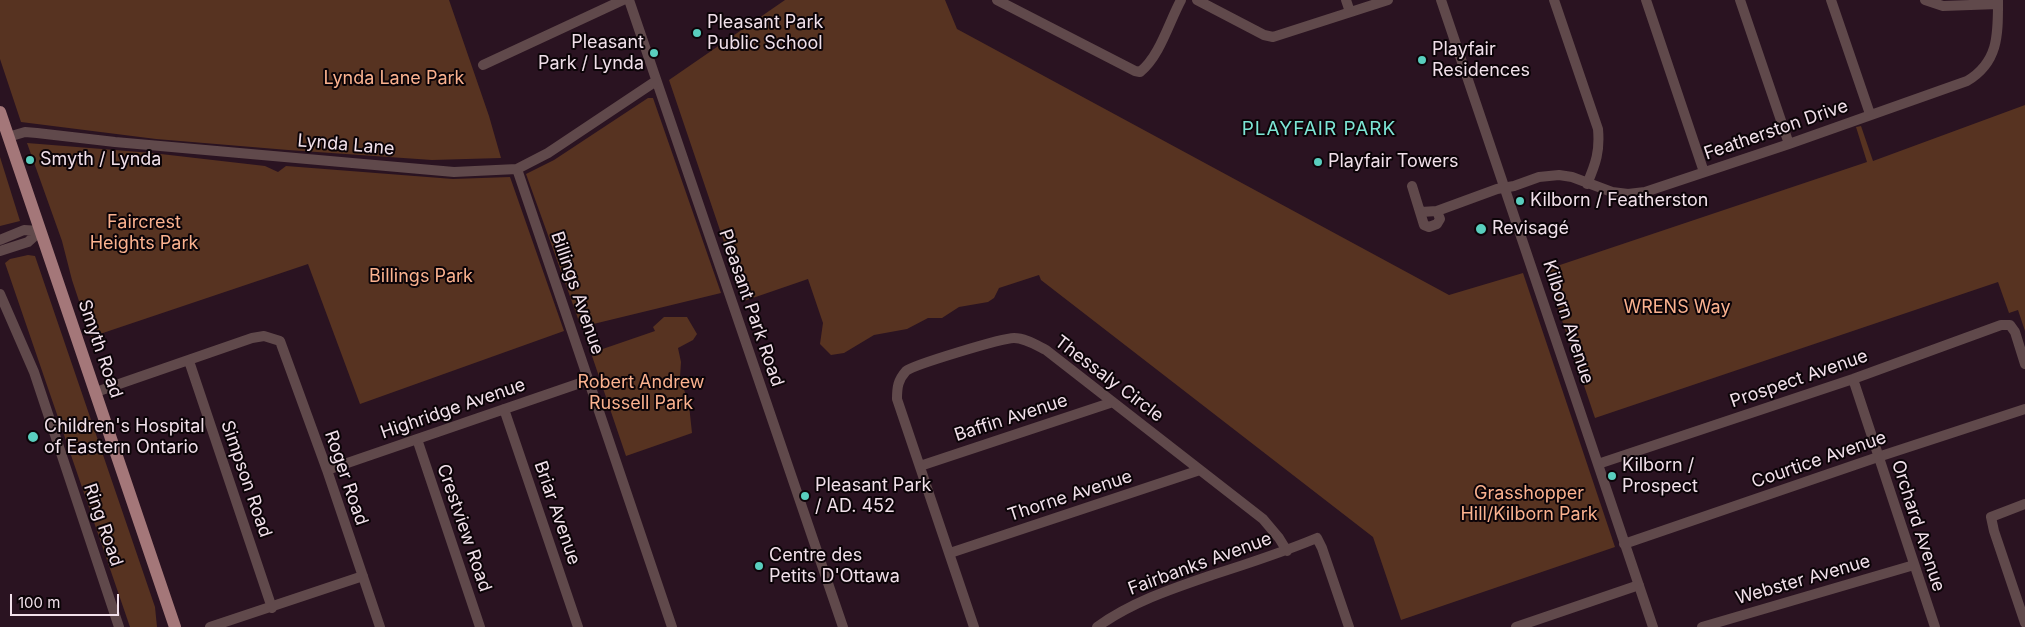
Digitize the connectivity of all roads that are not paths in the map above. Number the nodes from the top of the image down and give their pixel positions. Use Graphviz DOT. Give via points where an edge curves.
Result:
graph roads {
  1 [pos="623,0"];
  2 [pos="629,0"];
  3 [pos="997,0"];
  4 [pos="1182,0"];
  5 [pos="1197,0"];
  6 [pos="1346,0"];
  7 [pos="1388,0"];
  8 [pos="1441,0"];
  9 [pos="1554,0"];
  10 [pos="1646,0"];
  11 [pos="1740,0"];
  12 [pos="1831,0"];
  13 [pos="1925,0"];
  14 [pos="1998,2"];
  15 [pos="1350,12"];
  16 [pos="483,65"];
  17 [pos="656,81"];
  18 [pos="0,112"];
  19 [pos="1870,114"];
  20 [pos="8,137"];
  21 [pos="1789,144"];
  22 [pos="517,169"];
  23 [pos="1704,172"];
  24 [pos="1587,184"];
  25 [pos="1412,186"];
  26 [pos="1506,188"];
  27 [pos="1437,210"];
  28 [pos="1421,212"];
  29 [pos="40,231"];
  30 [pos="3,237"];
  31 [pos="0,251"];
  32 [pos="0,294"];
  33 [pos="189,361"];
  34 [pos="2025,364"];
  35 [pos="1852,379"];
  36 [pos="589,380"];
  37 [pos="96,392"];
  38 [pos="1113,402"];
  39 [pos="504,409"];
  40 [pos="2025,410"];
  41 [pos="417,439"];
  42 [pos="1878,457"];
  43 [pos="1598,464"];
  44 [pos="920,466"];
  45 [pos="327,470"];
  46 [pos="1200,470"];
  47 [pos="2025,504"];
  48 [pos="1624,544"];
  49 [pos="1287,551"];
  50 [pos="950,553"];
  51 [pos="1914,565"];
  52 [pos="363,576"];
  53 [pos="1639,585"];
  54 [pos="272,608"];
  55 [pos="2025,623"];
  56 [pos="120,627"];
  57 [pos="175,627"];
  58 [pos="210,627"];
  59 [pos="380,627"];
  60 [pos="480,627"];
  61 [pos="578,627"];
  62 [pos="672,627"];
  63 [pos="843,627"];
  64 [pos="974,627"];
  65 [pos="1097,627"];
  66 [pos="1349,627"];
  67 [pos="1516,627"];
  68 [pos="1653,627"];
  69 [pos="1702,627"];
  70 [pos="1935,627"];
  1 -- 16 [label="street"];
  2 -- 17 [label="street, Pleasant Park Road"];
  3 -- 4 [label="street" via="1140,72 1164,37"];
  5 -- 15 [label="street" via="1272,37"];
  6 -- 15 [label="street"];
  7 -- 15 [label="street"];
  8 -- 26 [label="street, Kilborn Avenue"];
  9 -- 24 [label="street" via="1598,129 1600,146"];
  10 -- 23 [label="street"];
  11 -- 21 [label="street"];
  12 -- 19 [label="street"];
  13 -- 14 [label="street" via="1943,6"];
  14 -- 19 [label="street, Featherston Drive" via="1996,46 1989,62 1978,74 1967,81"];
  17 -- 22 [label="street, Lynda Lane" via="548,153"];
  17 -- 63 [label="street, Pleasant Park Road"];
  18 -- 20 [label="main road, Smyth Road"];
  19 -- 21 [label="street, Featherston Drive"];
  20 -- 22 [label="street, Lynda Lane" via="25,132 454,172"];
  20 -- 29 [label="main road, Smyth Road"];
  21 -- 23 [label="street, Featherston Drive"];
  22 -- 36 [label="street, Billings Avenue"];
  23 -- 24 [label="street, Featherston Drive" via="1645,192 1628,194"];
  24 -- 26 [label="street, Featherston Drive" via="1559,174"];
  25 -- 28 [label="street"];
  26 -- 27 [label="street, Featherston Drive"];
  26 -- 43 [label="street, Kilborn Avenue"];
  27 -- 28 [label="street"];
  27 -- 28 [label="street" via="1439,222 1429,227 1422,222"];
  29 -- 30 [label="street" via="24,230"];
  29 -- 31 [label="street" via="28,242"];
  29 -- 37 [label="main road, Smyth Road"];
  32 -- 56 [label="street, Ring Road" via="34,372"];
  33 -- 37 [label="street"];
  33 -- 45 [label="street, Roger Road" via="252,338 264,336 280,341"];
  33 -- 54 [label="street, Simpson Road"];
  34 -- 35 [label="street, Prospect Avenue" via="2015,332 2010,325 2001,325"];
  35 -- 42 [label="street, Orchard Avenue"];
  35 -- 43 [label="street, Prospect Avenue"];
  36 -- 39 [label="street, Highridge Avenue"];
  36 -- 62 [label="street, Billings Avenue"];
  37 -- 57 [label="main road, Smyth Road"];
  38 -- 44 [label="street, Baffin Avenue"];
  38 -- 44 [label="street, Thessaly Circle" via="1046,350 1014,338 908,369 897,383 897,399"];
  38 -- 46 [label="street, Thessaly Circle"];
  39 -- 41 [label="street, Highridge Avenue"];
  39 -- 61 [label="street, Briar Avenue"];
  40 -- 42 [label="street, Courtice Avenue"];
  41 -- 45 [label="street, Highridge Avenue"];
  41 -- 60 [label="street, Crestview Road"];
  42 -- 48 [label="street, Courtice Avenue"];
  42 -- 51 [label="street, Orchard Avenue"];
  43 -- 48 [label="street, Kilborn Avenue"];
  44 -- 50 [label="street, Thessaly Circle"];
  45 -- 52 [label="street, Roger Road"];
  46 -- 49 [label="street, Thessaly Circle" via="1263,519"];
  46 -- 50 [label="street, Thorne Avenue"];
  47 -- 55 [label="street" via="1991,517"];
  48 -- 53 [label="street, Kilborn Avenue"];
  49 -- 65 [label="street, Fairbanks Avenue" via="1141,600"];
  49 -- 66 [label="street, Fairbanks Avenue" via="1317,538"];
  50 -- 64 [label="street, Thessaly Circle"];
  51 -- 69 [label="street, Webster Avenue"];
  51 -- 70 [label="street, Orchard Avenue"];
  52 -- 54 [label="street"];
  52 -- 59 [label="street, Roger Road"];
  53 -- 67 [label="street"];
  53 -- 68 [label="street, Kilborn Avenue"];
  54 -- 58 [label="street"];
}
